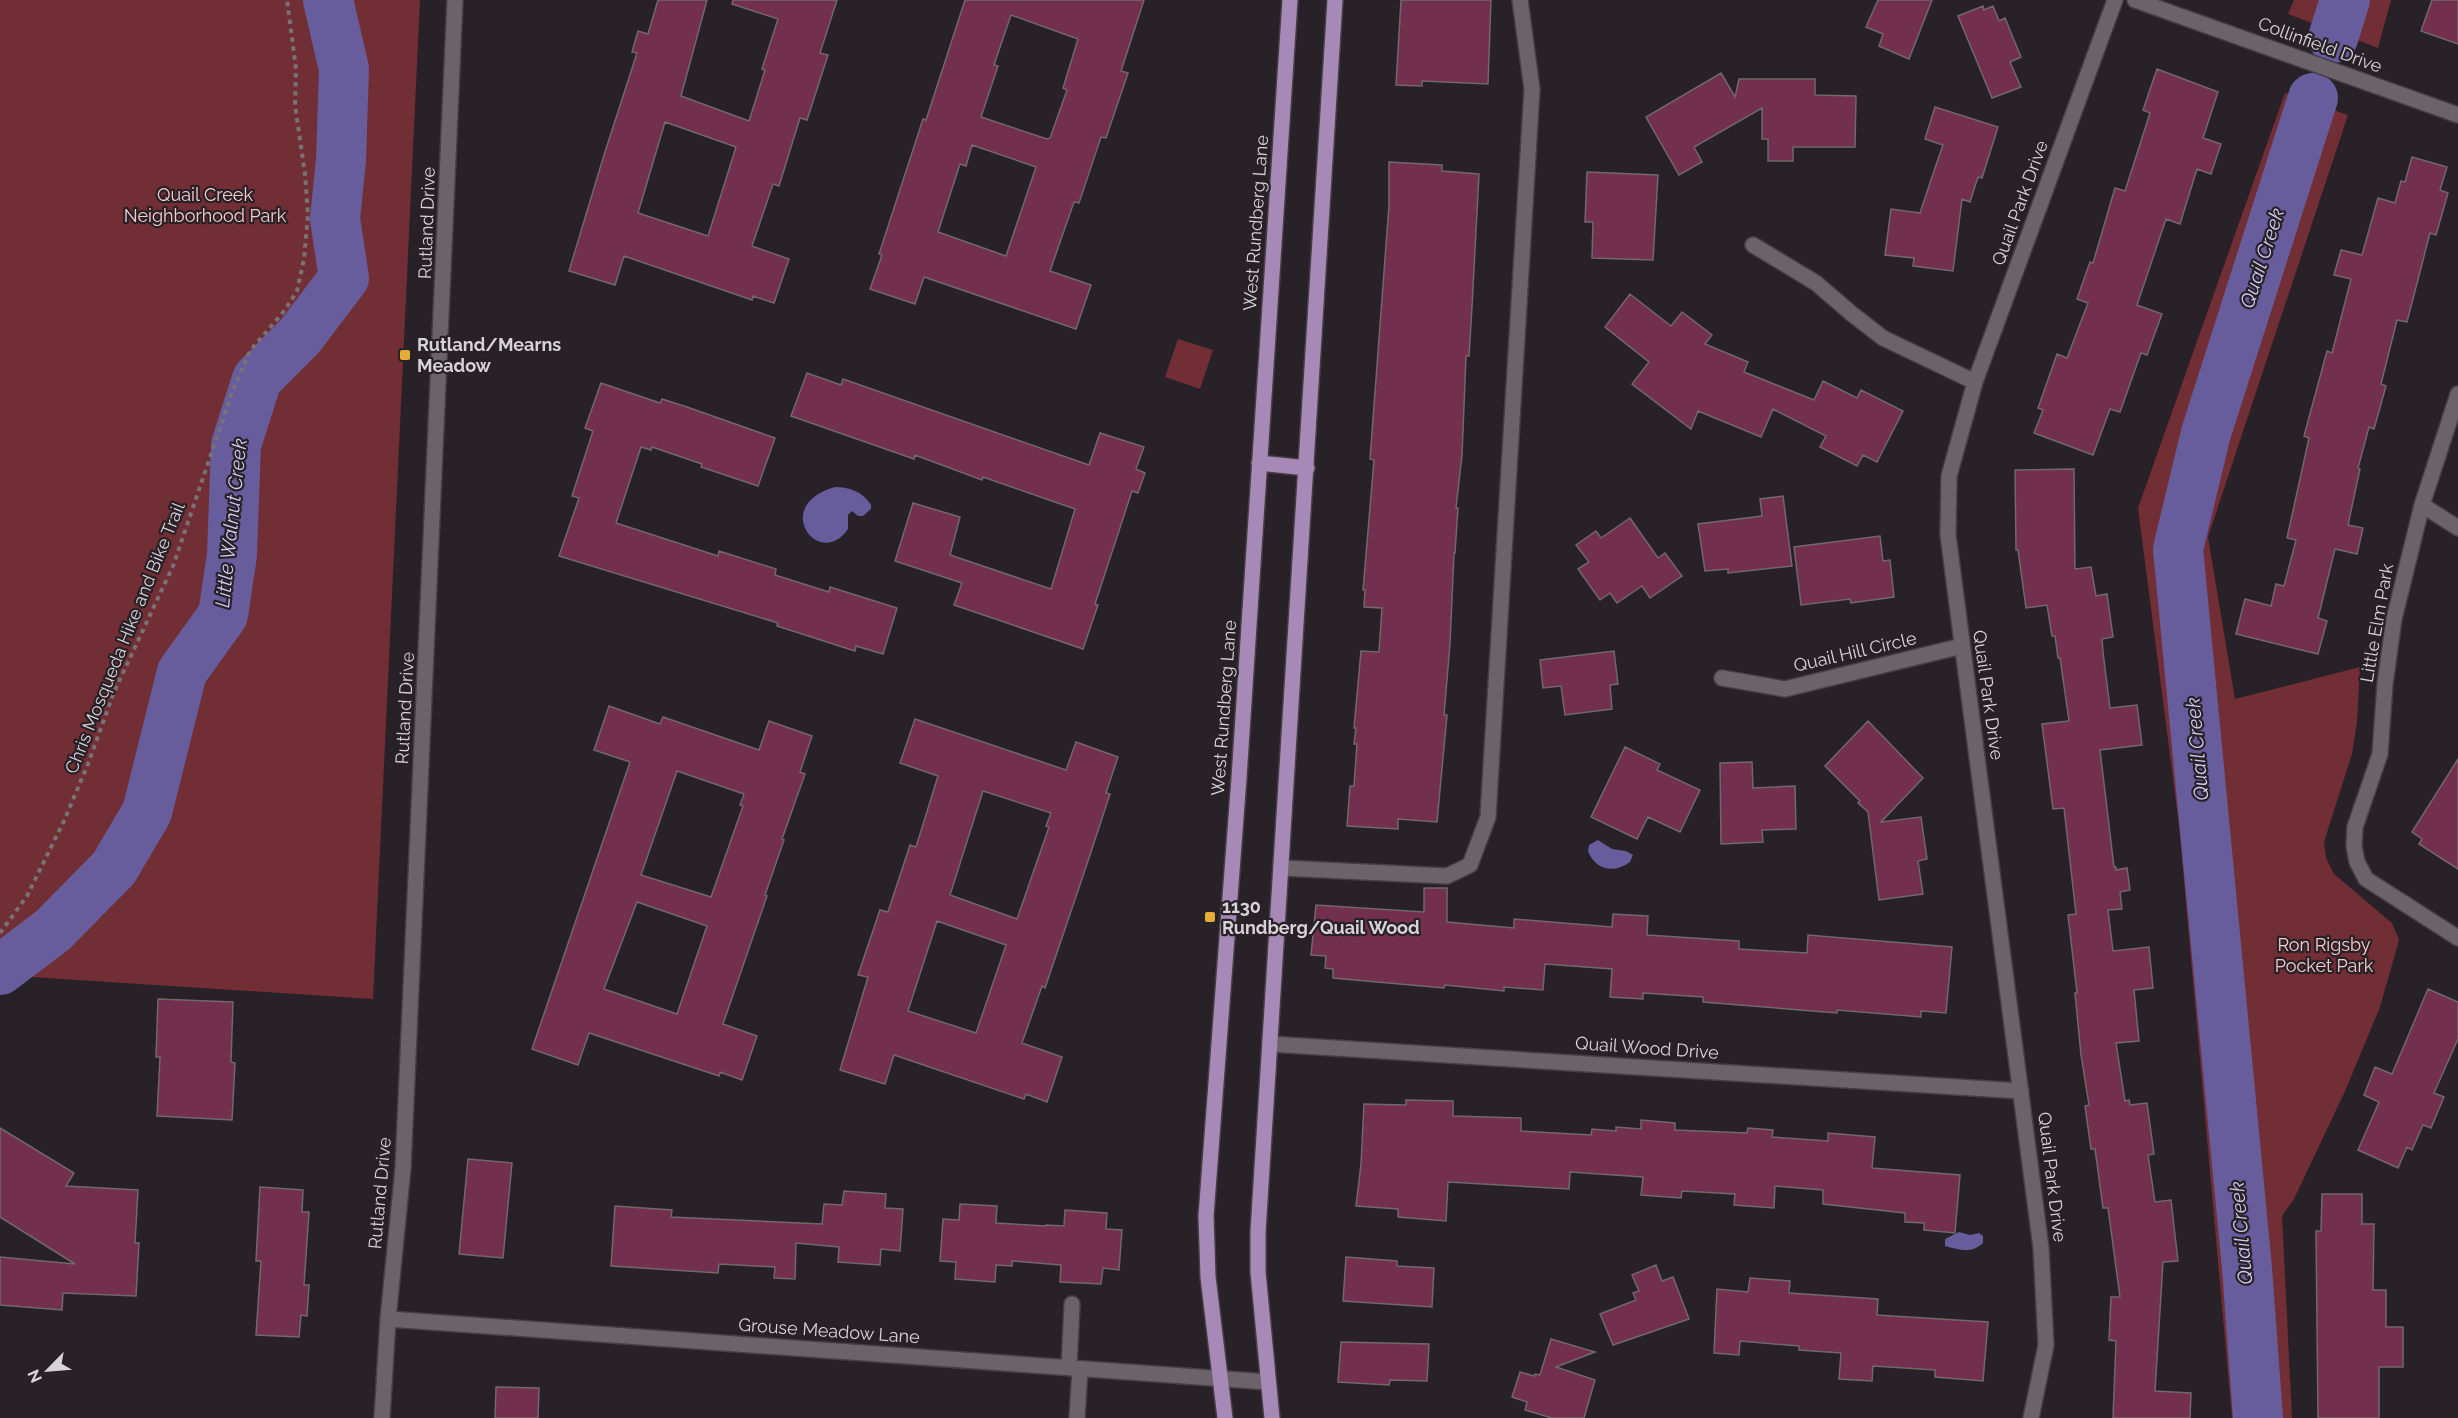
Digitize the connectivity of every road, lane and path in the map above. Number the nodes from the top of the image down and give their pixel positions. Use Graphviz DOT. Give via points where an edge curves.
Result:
graph roads {
  1 [pos="287,0"];
  2 [pos="455,0"];
  3 [pos="1290,0"];
  4 [pos="1335,0"];
  5 [pos="1520,0"];
  6 [pos="2115,0"];
  7 [pos="2135,0"];
  8 [pos="2458,115"];
  9 [pos="1753,245"];
  10 [pos="1975,382"];
  11 [pos="2458,394"];
  12 [pos="1259,463"];
  13 [pos="1307,468"];
  14 [pos="2422,506"];
  15 [pos="2458,528"];
  16 [pos="1962,646"];
  17 [pos="1722,678"];
  18 [pos="1282,868"];
  19 [pos="0,933"];
  20 [pos="2458,938"];
  21 [pos="1270,1044"];
  22 [pos="2021,1090"];
  23 [pos="1072,1304"];
  24 [pos="388,1319"];
  25 [pos="1075,1368"];
  26 [pos="1219,1378"];
  27 [pos="1268,1382"];
  28 [pos="382,1418"];
  29 [pos="1077,1418"];
  30 [pos="1225,1418"];
  31 [pos="1272,1418"];
  32 [pos="2031,1418"];
  1 -- 19 [label="path, Chris Mosqueda Hike and Bike Trail" via="308,215 297,291 250,351 173,566 114,692 64,821 27,896"];
  2 -- 24 [label="street, Rutland Drive" via="404,1157"];
  3 -- 12 [label="main road, West Rundberg Lane"];
  4 -- 13 [label="main road"];
  5 -- 18 [label="street" via="1532,89 1488,817 1470,865 1447,876"];
  6 -- 10 [label="street, Quail Park Drive"];
  7 -- 8 [label="street, Collinfield Drive"];
  9 -- 10 [label="street" via="1816,283 1883,338"];
  10 -- 16 [label="street, Quail Park Drive" via="1949,476 1948,535"];
  11 -- 14 [label="street, Little Elm Park"];
  12 -- 13 [label="main road"];
  12 -- 26 [label="main road, West Rundberg Lane" via="1206,1216"];
  13 -- 18 [label="main road"];
  14 -- 15 [label="street"];
  14 -- 20 [label="street, Little Elm Park" via="2394,619 2380,754 2355,827 2354,846 2366,879"];
  16 -- 17 [label="street, Quail Hill Circle" via="1785,688"];
  16 -- 22 [label="street, Quail Park Drive"];
  18 -- 21 [label="main road"];
  21 -- 22 [label="street, Quail Wood Drive"];
  21 -- 27 [label="main road" via="1258,1232"];
  22 -- 32 [label="street, Quail Park Drive" via="2041,1248 2046,1345"];
  23 -- 25 [label="street"];
  24 -- 25 [label="street, Grouse Meadow Lane"];
  24 -- 28 [label="street, Rutland Drive"];
  25 -- 26 [label="street, Grouse Meadow Lane"];
  25 -- 29 [label="street"];
  26 -- 27 [label="street, Grouse Meadow Lane"];
  26 -- 30 [label="main road, West Rundberg Lane"];
  27 -- 31 [label="main road"];
}
